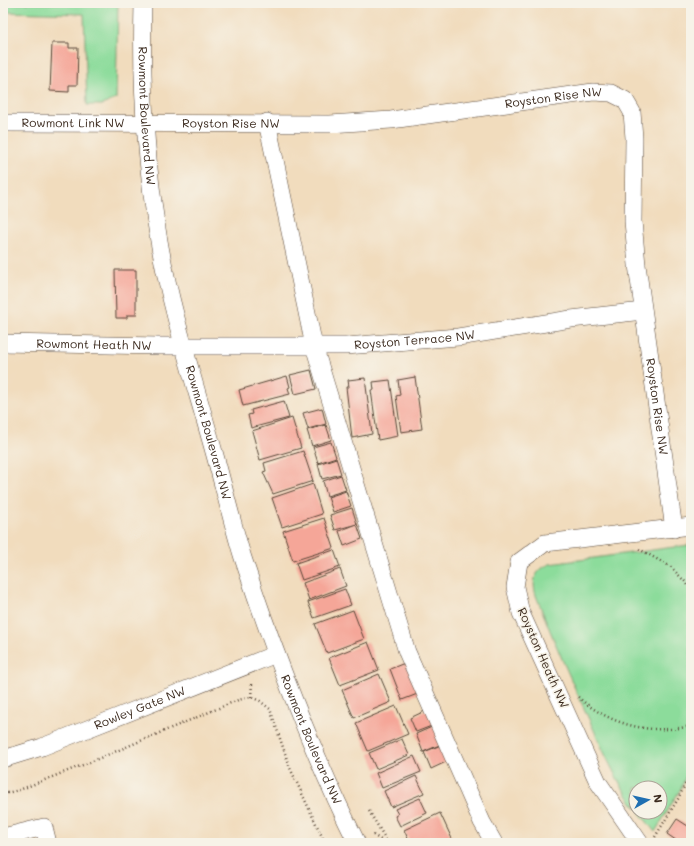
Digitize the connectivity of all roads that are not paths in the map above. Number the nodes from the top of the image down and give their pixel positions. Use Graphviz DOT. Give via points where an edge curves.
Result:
graph roads {
  1 [pos="143,3"];
  2 [pos="266,122"];
  3 [pos="3,123"];
  4 [pos="144,123"];
  5 [pos="643,311"];
  6 [pos="3,343"];
  7 [pos="184,346"];
  8 [pos="314,346"];
  9 [pos="691,526"];
  10 [pos="674,529"];
  11 [pos="276,654"];
  12 [pos="3,759"];
  13 [pos="3,836"];
  14 [pos="647,840"];
  15 [pos="48,843"];
  16 [pos="357,843"];
  17 [pos="494,843"];
  1 -- 4 [label="street, Rowmont Boulevard NW"];
  2 -- 4 [label="street, Royston Rise NW"];
  2 -- 5 [label="street, Royston Rise NW" via="330,124 391,120 593,92 611,93 625,100 632,112 634,221"];
  2 -- 8 [label="street"];
  3 -- 4 [label="street, Rowmont Link NW"];
  4 -- 7 [label="street, Rowmont Boulevard NW" via="158,236"];
  5 -- 8 [label="street, Royston Terrace NW" via="571,319 458,337"];
  5 -- 10 [label="street, Royston Rise NW"];
  6 -- 7 [label="street, Rowmont Heath NW"];
  7 -- 8 [label="street, Royston Terrace NW"];
  7 -- 11 [label="street, Rowmont Boulevard NW" via="243,556"];
  8 -- 17 [label="street" via="407,652 482,822"];
  9 -- 10 [label="street, Royston Heath NW"];
  10 -- 14 [label="street, Royston Heath NW" via="545,543 519,562 515,587 521,613 598,782"];
  11 -- 12 [label="street, Rowley Gate NW" via="42,747"];
  11 -- 16 [label="street, Rowmont Boulevard NW" via="310,740"];
  13 -- 15 [label="street" via="44,827"];
}
